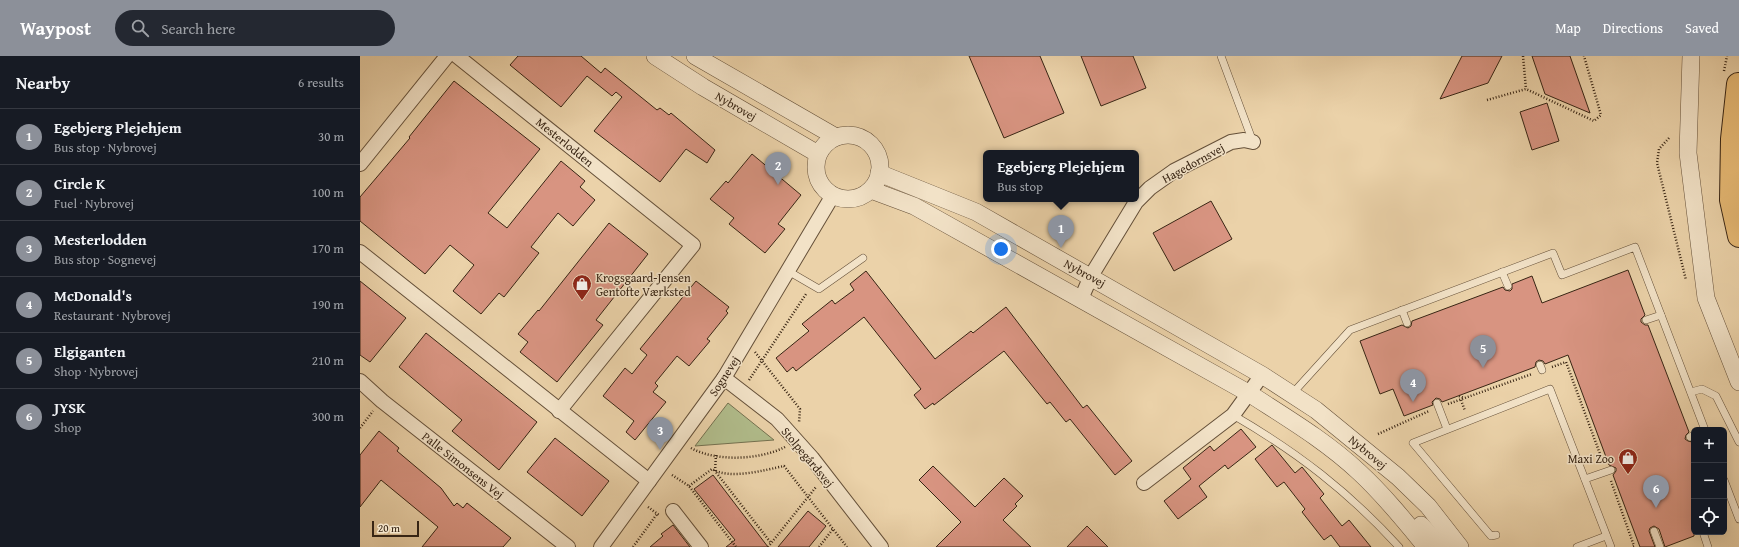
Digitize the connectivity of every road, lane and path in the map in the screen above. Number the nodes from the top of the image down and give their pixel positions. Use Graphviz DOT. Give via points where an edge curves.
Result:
graph roads {
  1 [pos="447,56"];
  2 [pos="457,56"];
  3 [pos="655,56"];
  4 [pos="695,56"];
  5 [pos="1221,56"];
  6 [pos="1523,56"];
  7 [pos="1584,56"];
  8 [pos="1691,56"];
  9 [pos="1738,84"];
  10 [pos="1526,89"];
  11 [pos="1487,100"];
  12 [pos="836,137"];
  13 [pos="1669,138"];
  14 [pos="1252,142"];
  15 [pos="818,154"];
  16 [pos="360,164"];
  17 [pos="879,173"];
  18 [pos="870,190"];
  19 [pos="833,195"];
  20 [pos="1139,199"];
  21 [pos="1136,202"];
  22 [pos="1739,236"];
  23 [pos="360,252"];
  24 [pos="863,258"];
  25 [pos="788,271"];
  26 [pos="1502,272"];
  27 [pos="1091,276"];
  28 [pos="812,285"];
  29 [pos="1508,286"];
  30 [pos="1706,298"];
  31 [pos="1080,299"];
  32 [pos="1402,310"];
  33 [pos="1661,315"];
  34 [pos="1646,320"];
  35 [pos="1407,323"];
  36 [pos="746,340"];
  37 [pos="762,361"];
  38 [pos="1262,374"];
  39 [pos="724,378"];
  40 [pos="360,381"];
  41 [pos="1739,382"];
  42 [pos="742,392"];
  43 [pos="1691,392"];
  44 [pos="1250,394"];
  45 [pos="1292,394"];
  46 [pos="1458,396"];
  47 [pos="1464,398"];
  48 [pos="382,401"];
  49 [pos="1438,405"];
  50 [pos="559,410"];
  51 [pos="1233,415"];
  52 [pos="1587,418"];
  53 [pos="1592,420"];
  54 [pos="1704,427"];
  55 [pos="360,428"];
  56 [pos="1447,429"];
  57 [pos="1378,434"];
  58 [pos="794,439"];
  59 [pos="678,441"];
  60 [pos="1739,442"];
  61 [pos="716,455"];
  62 [pos="659,467"];
  63 [pos="715,471"];
  64 [pos="1609,471"];
  65 [pos="1585,479"];
  66 [pos="650,481"];
  67 [pos="1144,483"];
  68 [pos="689,486"];
  69 [pos="1727,488"];
  70 [pos="808,496"];
  71 [pos="636,499"];
  72 [pos="673,511"];
  73 [pos="657,514"];
  74 [pos="1739,519"];
  75 [pos="1407,523"];
  76 [pos="833,529"];
  77 [pos="1654,531"];
  78 [pos="1496,535"];
  79 [pos="1704,535"];
  80 [pos="1606,536"];
  81 [pos="771,543"];
  82 [pos="568,547"];
  83 [pos="601,547"];
  84 [pos="633,547"];
  85 [pos="701,547"];
  86 [pos="736,547"];
  87 [pos="768,547"];
  88 [pos="819,547"];
  89 [pos="847,547"];
  90 [pos="881,547"];
  91 [pos="1399,547"];
  92 [pos="1426,547"];
  93 [pos="1441,547"];
  94 [pos="1460,547"];
  95 [pos="1578,547"];
  96 [pos="1610,547"];
  97 [pos="1632,547"];
  98 [pos="1660,547"];
  99 [pos="1708,547"];
  1 -- 16 [label="street"];
  2 -- 50 [label="street, Mesterlodden" via="693,245"];
  3 -- 15 [label="street, Nybrovej"];
  4 -- 12 [label="street, Nybrovej"];
  5 -- 14 [label="lane, Hagedornsvej" via="1246,119"];
  6 -- 10 [label="path"];
  7 -- 10 [label="path" via="1601,116 1594,120"];
  8 -- 30 [label="street" via="1688,153"];
  9 -- 22 [label="highway" via="1732,139 1731,200"];
  10 -- 11 [label="path"];
  12 -- 15 [label="street"];
  12 -- 17 [label="street" via="856,136 872,146 880,164"];
  13 -- 30 [label="path" via="1659,149 1657,163 1687,282"];
  14 -- 20 [label="street, Hagedornsvej" via="1231,142 1174,171"];
  15 -- 19 [label="street" via="818,178 824,188"];
  17 -- 18 [label="street"];
  17 -- 27 [label="street, Nybrovej" via="976,212"];
  18 -- 19 [label="street" via="859,197 846,199"];
  18 -- 31 [label="street, Nybrovej" via="914,206"];
  19 -- 25 [label="street, Sognevej"];
  21 -- 27 [label="street, Hagedornsvej"];
  23 -- 50 [label="street"];
  24 -- 28 [label="lane" via="819,289"];
  25 -- 28 [label="lane"];
  25 -- 36 [label="street, Sognevej"];
  26 -- 29 [label="lane"];
  26 -- 32 [label="lane"];
  26 -- 33 [label="lane" via="1553,254 1562,275 1635,247"];
  27 -- 31 [label="street, Hagedornsvej"];
  27 -- 38 [label="street, Nybrovej"];
  28 -- 37 [label="path"];
  30 -- 41 [label="street"];
  31 -- 44 [label="street, Nybrovej"];
  32 -- 35 [label="lane"];
  32 -- 45 [label="lane" via="1350,330"];
  33 -- 34 [label="lane"];
  33 -- 43 [label="lane"];
  36 -- 37 [label="path"];
  36 -- 39 [label="street, Sognevej"];
  37 -- 42 [label="path"];
  37 -- 58 [label="path" via="800,409 800,423"];
  38 -- 44 [label="street"];
  38 -- 45 [label="street, Nybrovej"];
  39 -- 42 [label="street, Stolpegårdsvej"];
  39 -- 59 [label="street, Sognevej"];
  40 -- 48 [label="street, Palle Simonsens Vej"];
  42 -- 58 [label="street, Stolpegårdsvej" via="777,419"];
  43 -- 54 [label="lane"];
  43 -- 60 [label="lane" via="1702,389 1716,396"];
  44 -- 51 [label="street"];
  44 -- 75 [label="street, Nybrovej" via="1328,446 1359,472"];
  45 -- 94 [label="street, Nybrovej" via="1360,444 1398,477 1428,506"];
  46 -- 47 [label="path"];
  47 -- 49 [label="path"];
  47 -- 52 [label="path" via="1541,368 1566,362"];
  48 -- 55 [label="path"];
  48 -- 82 [label="street, Palle Simonsens Vej"];
  49 -- 56 [label="lane"];
  49 -- 57 [label="path"];
  50 -- 66 [label="street"];
  51 -- 67 [label="street"];
  51 -- 91 [label="lane" via="1313,466 1358,504"];
  52 -- 53 [label="path"];
  52 -- 64 [label="path"];
  56 -- 65 [label="lane" via="1550,389"];
  56 -- 78 [label="lane" via="1413,444 1491,536"];
  58 -- 61 [label="path" via="774,453 736,458"];
  58 -- 90 [label="street, Stolpegårdsvej" via="812,458"];
  59 -- 61 [label="path" via="693,450"];
  59 -- 62 [label="street, Sognevej"];
  61 -- 63 [label="path"];
  62 -- 66 [label="street, Sognevej"];
  62 -- 68 [label="path"];
  63 -- 68 [label="path" via="712,469"];
  63 -- 70 [label="path" via="735,474 784,466"];
  63 -- 81 [label="path"];
  64 -- 65 [label="lane"];
  64 -- 97 [label="path" via="1634,546"];
  65 -- 80 [label="lane"];
  66 -- 71 [label="street, Sognevej"];
  68 -- 86 [label="path"];
  69 -- 74 [label="lane"];
  70 -- 76 [label="path"];
  70 -- 81 [label="path"];
  71 -- 73 [label="path"];
  71 -- 83 [label="street, Sognevej"];
  72 -- 73 [label="path" via="663,519"];
  72 -- 85 [label="street"];
  73 -- 84 [label="path"];
  75 -- 92 [label="street, Nybrovej"];
  75 -- 93 [label="street" via="1421,525"];
  76 -- 88 [label="path"];
  76 -- 89 [label="path"];
  77 -- 98 [label="lane"];
  79 -- 99 [label="lane"];
  80 -- 95 [label="lane"];
  80 -- 96 [label="lane"];
  81 -- 87 [label="path"];
}
